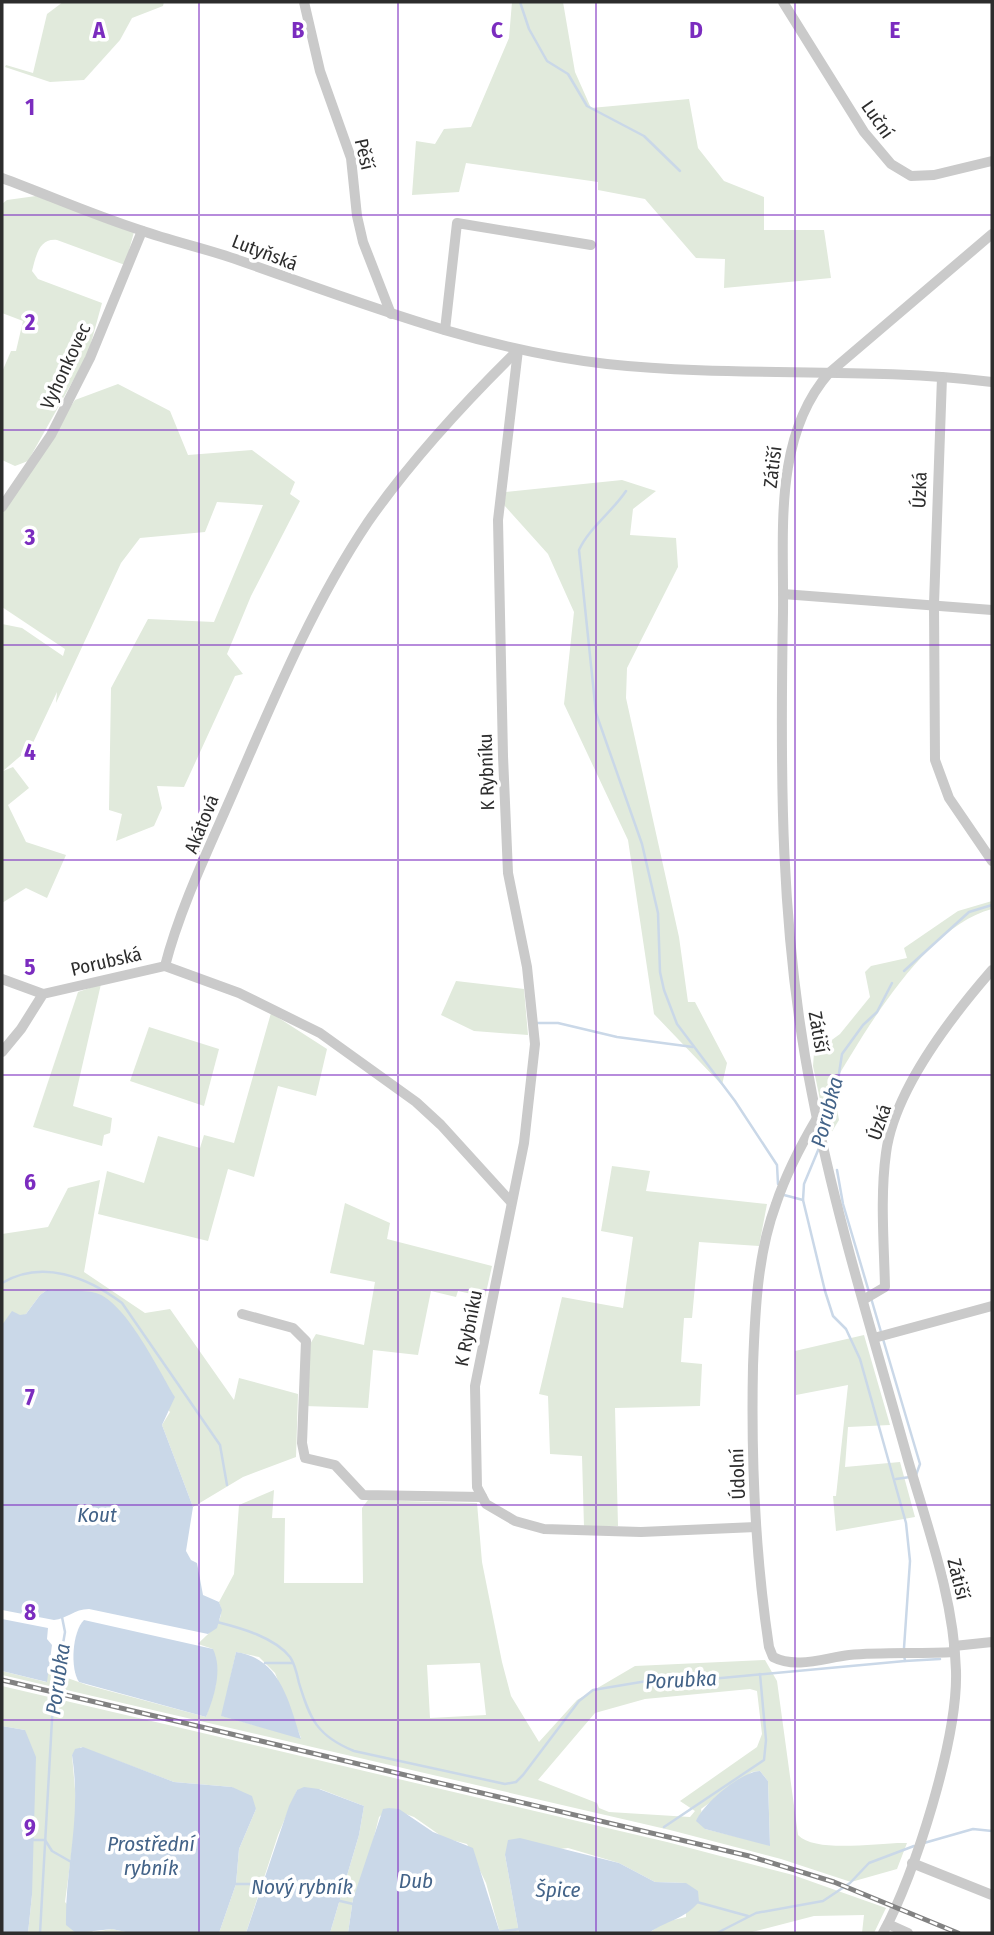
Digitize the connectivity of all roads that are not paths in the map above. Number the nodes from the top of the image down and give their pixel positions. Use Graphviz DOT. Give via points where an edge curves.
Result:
graph roads {
  1 [pos="304,2"];
  2 [pos="783,2"];
  3 [pos="992,161"];
  4 [pos="2,178"];
  5 [pos="142,231"];
  6 [pos="992,234"];
  7 [pos="591,245"];
  8 [pos="391,314"];
  9 [pos="444,330"];
  10 [pos="518,350"];
  11 [pos="829,373"];
  12 [pos="942,377"];
  13 [pos="992,382"];
  14 [pos="2,507"];
  15 [pos="783,594"];
  16 [pos="934,604"];
  17 [pos="992,610"];
  18 [pos="992,861"];
  19 [pos="164,966"];
  20 [pos="992,970"];
  21 [pos="2,979"];
  22 [pos="44,994"];
  23 [pos="2,1052"];
  24 [pos="817,1118"];
  25 [pos="511,1202"];
  26 [pos="863,1300"];
  27 [pos="992,1306"];
  28 [pos="242,1314"];
  29 [pos="874,1338"];
  30 [pos="482,1497"];
  31 [pos="756,1527"];
  32 [pos="992,1642"];
  33 [pos="954,1649"];
  34 [pos="912,1863"];
  35 [pos="992,1895"];
  36 [pos="885,1929"];
  37 [pos="908,1933"];
  1 -- 8 [label="street, Pěší" via="320,71 351,158 363,242"];
  2 -- 3 [label="street, Luční" via="864,132 891,164 911,176"];
  4 -- 5 [label="street, Lutyňská"];
  5 -- 8 [label="street, Lutyňská" via="194,244"];
  5 -- 14 [label="street, Vyhonkovec" via="90,358 51,435"];
  6 -- 11 [label="street, Zátiší"];
  7 -- 9 [label="street" via="457,223"];
  8 -- 9 [label="street, Lutyňská"];
  9 -- 10 [label="street, Lutyňská"];
  10 -- 11 [label="street" via="606,364"];
  10 -- 19 [label="street, Akátová" via="423,449 368,523 306,632 270,708"];
  10 -- 25 [label="street, K Rybníku" via="498,520 502,728 508,873 527,967 535,1044 524,1143"];
  11 -- 12 [label="street"];
  11 -- 15 [label="street, Zátiší" via="801,413 790,451"];
  12 -- 13 [label="street"];
  12 -- 16 [label="street, Úzká"];
  15 -- 16 [label="street"];
  15 -- 24 [label="street, Zátiší" via="783,884 796,1002"];
  16 -- 17 [label="street"];
  16 -- 18 [label="street, Úzká" via="936,760 949,799"];
  19 -- 22 [label="street, Porubská"];
  19 -- 25 [label="street" via="239,993 320,1033 416,1102"];
  20 -- 26 [label="street, Úzká" via="937,1039 894,1122 886,1153 885,1287"];
  21 -- 22 [label="street"];
  22 -- 23 [label="street"];
  24 -- 26 [label="street, Zátiší"];
  24 -- 31 [label="street, Údolní" via="775,1205 761,1263 752,1407"];
  25 -- 30 [label="street, K Rybníku" via="475,1386 474,1460"];
  26 -- 29 [label="street, Zátiší"];
  27 -- 29 [label="street"];
  28 -- 30 [label="street" via="293,1328 306,1340 305,1458 335,1465 363,1495"];
  29 -- 33 [label="street, Zátiší" via="948,1602"];
  30 -- 31 [label="street" via="515,1521 544,1529 641,1532"];
  31 -- 33 [label="street, Údolní" via="773,1657 800,1663"];
  32 -- 33 [label="street"];
  33 -- 34 [label="street, Zátiší" via="953,1723"];
  34 -- 35 [label="street"];
  34 -- 36 [label="street, Zátiší"];
  36 -- 37 [label="street"];
}
